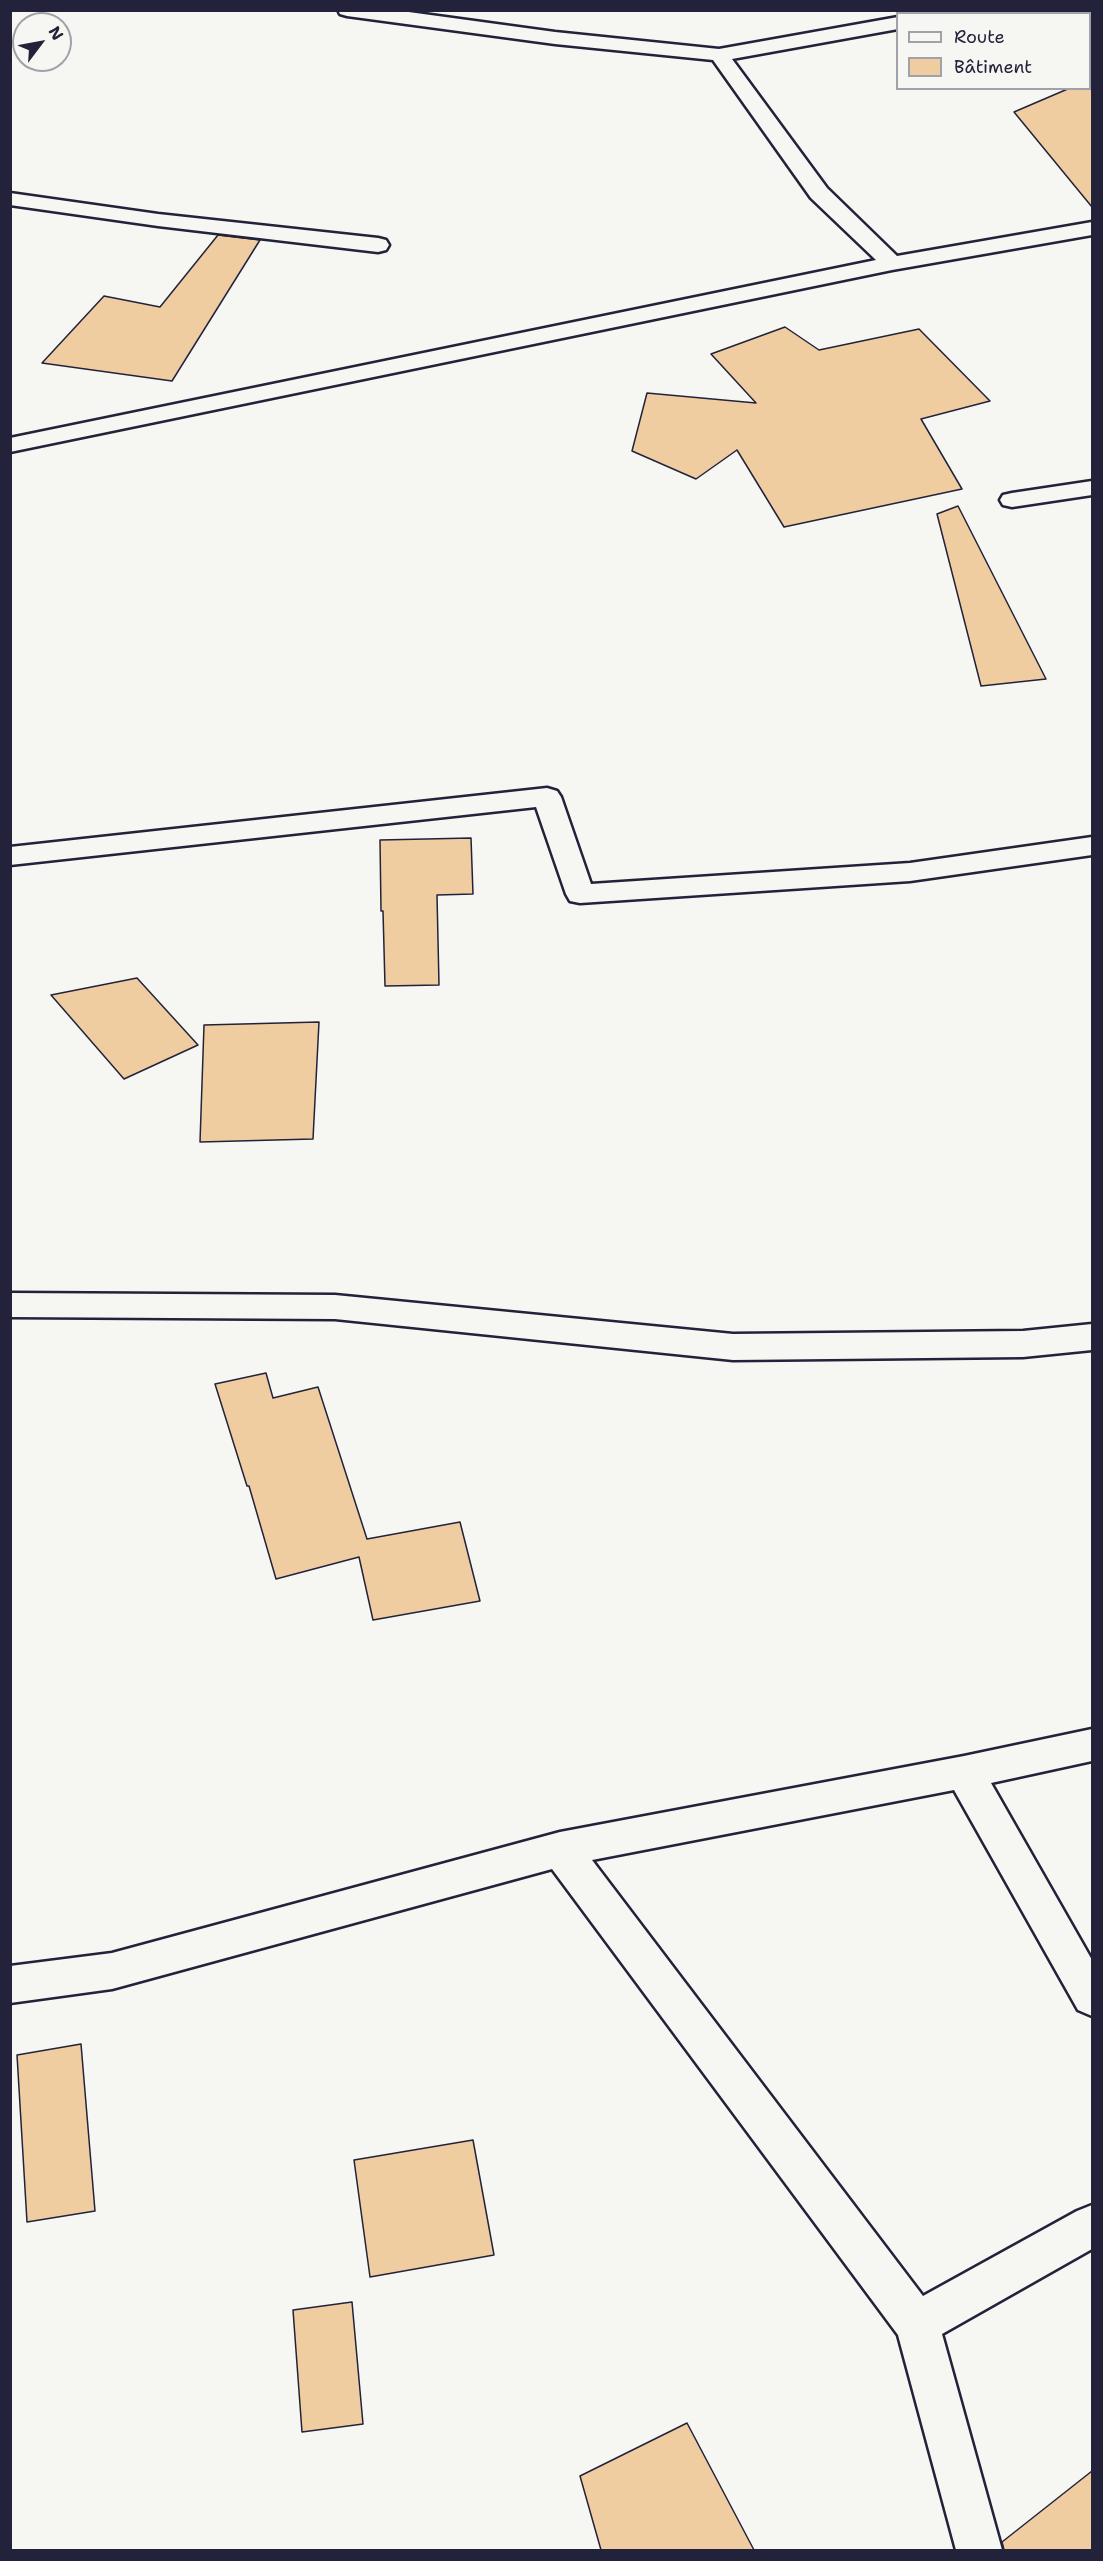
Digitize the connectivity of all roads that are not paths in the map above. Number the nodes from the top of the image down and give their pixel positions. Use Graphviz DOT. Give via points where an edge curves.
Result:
graph roads {
  1 [pos="348,10"];
  2 [pos="882,20"];
  3 [pos="718,55"];
  4 [pos="10,199"];
  5 [pos="1092,229"];
  6 [pos="378,245"];
  7 [pos="892,262"];
  8 [pos="10,445"];
  9 [pos="1092,488"];
  10 [pos="1012,500"];
  11 [pos="1092,846"];
  12 [pos="10,856"];
  13 [pos="10,1305"];
  14 [pos="1092,1337"];
  15 [pos="1092,1745"];
  16 [pos="964,1772"];
  17 [pos="560,1849"];
  18 [pos="10,1984"];
  19 [pos="1092,1997"];
  20 [pos="1092,2226"];
  21 [pos="917,2324"];
  22 [pos="979,2550"];
  1 -- 3 [label="street"];
  2 -- 3 [label="street"];
  3 -- 7 [label="street" via="819,193"];
  4 -- 6 [label="street"];
  5 -- 7 [label="street"];
  7 -- 8 [label="street"];
  9 -- 10 [label="street"];
  11 -- 12 [label="street" via="910,872 580,894 547,797"];
  13 -- 14 [label="street" via="335,1307 733,1347 1023,1344"];
  15 -- 16 [label="street"];
  16 -- 17 [label="street"];
  16 -- 19 [label="street"];
  17 -- 18 [label="street" via="112,1971"];
  17 -- 21 [label="street"];
  20 -- 21 [label="street"];
  21 -- 22 [label="street"];
}
